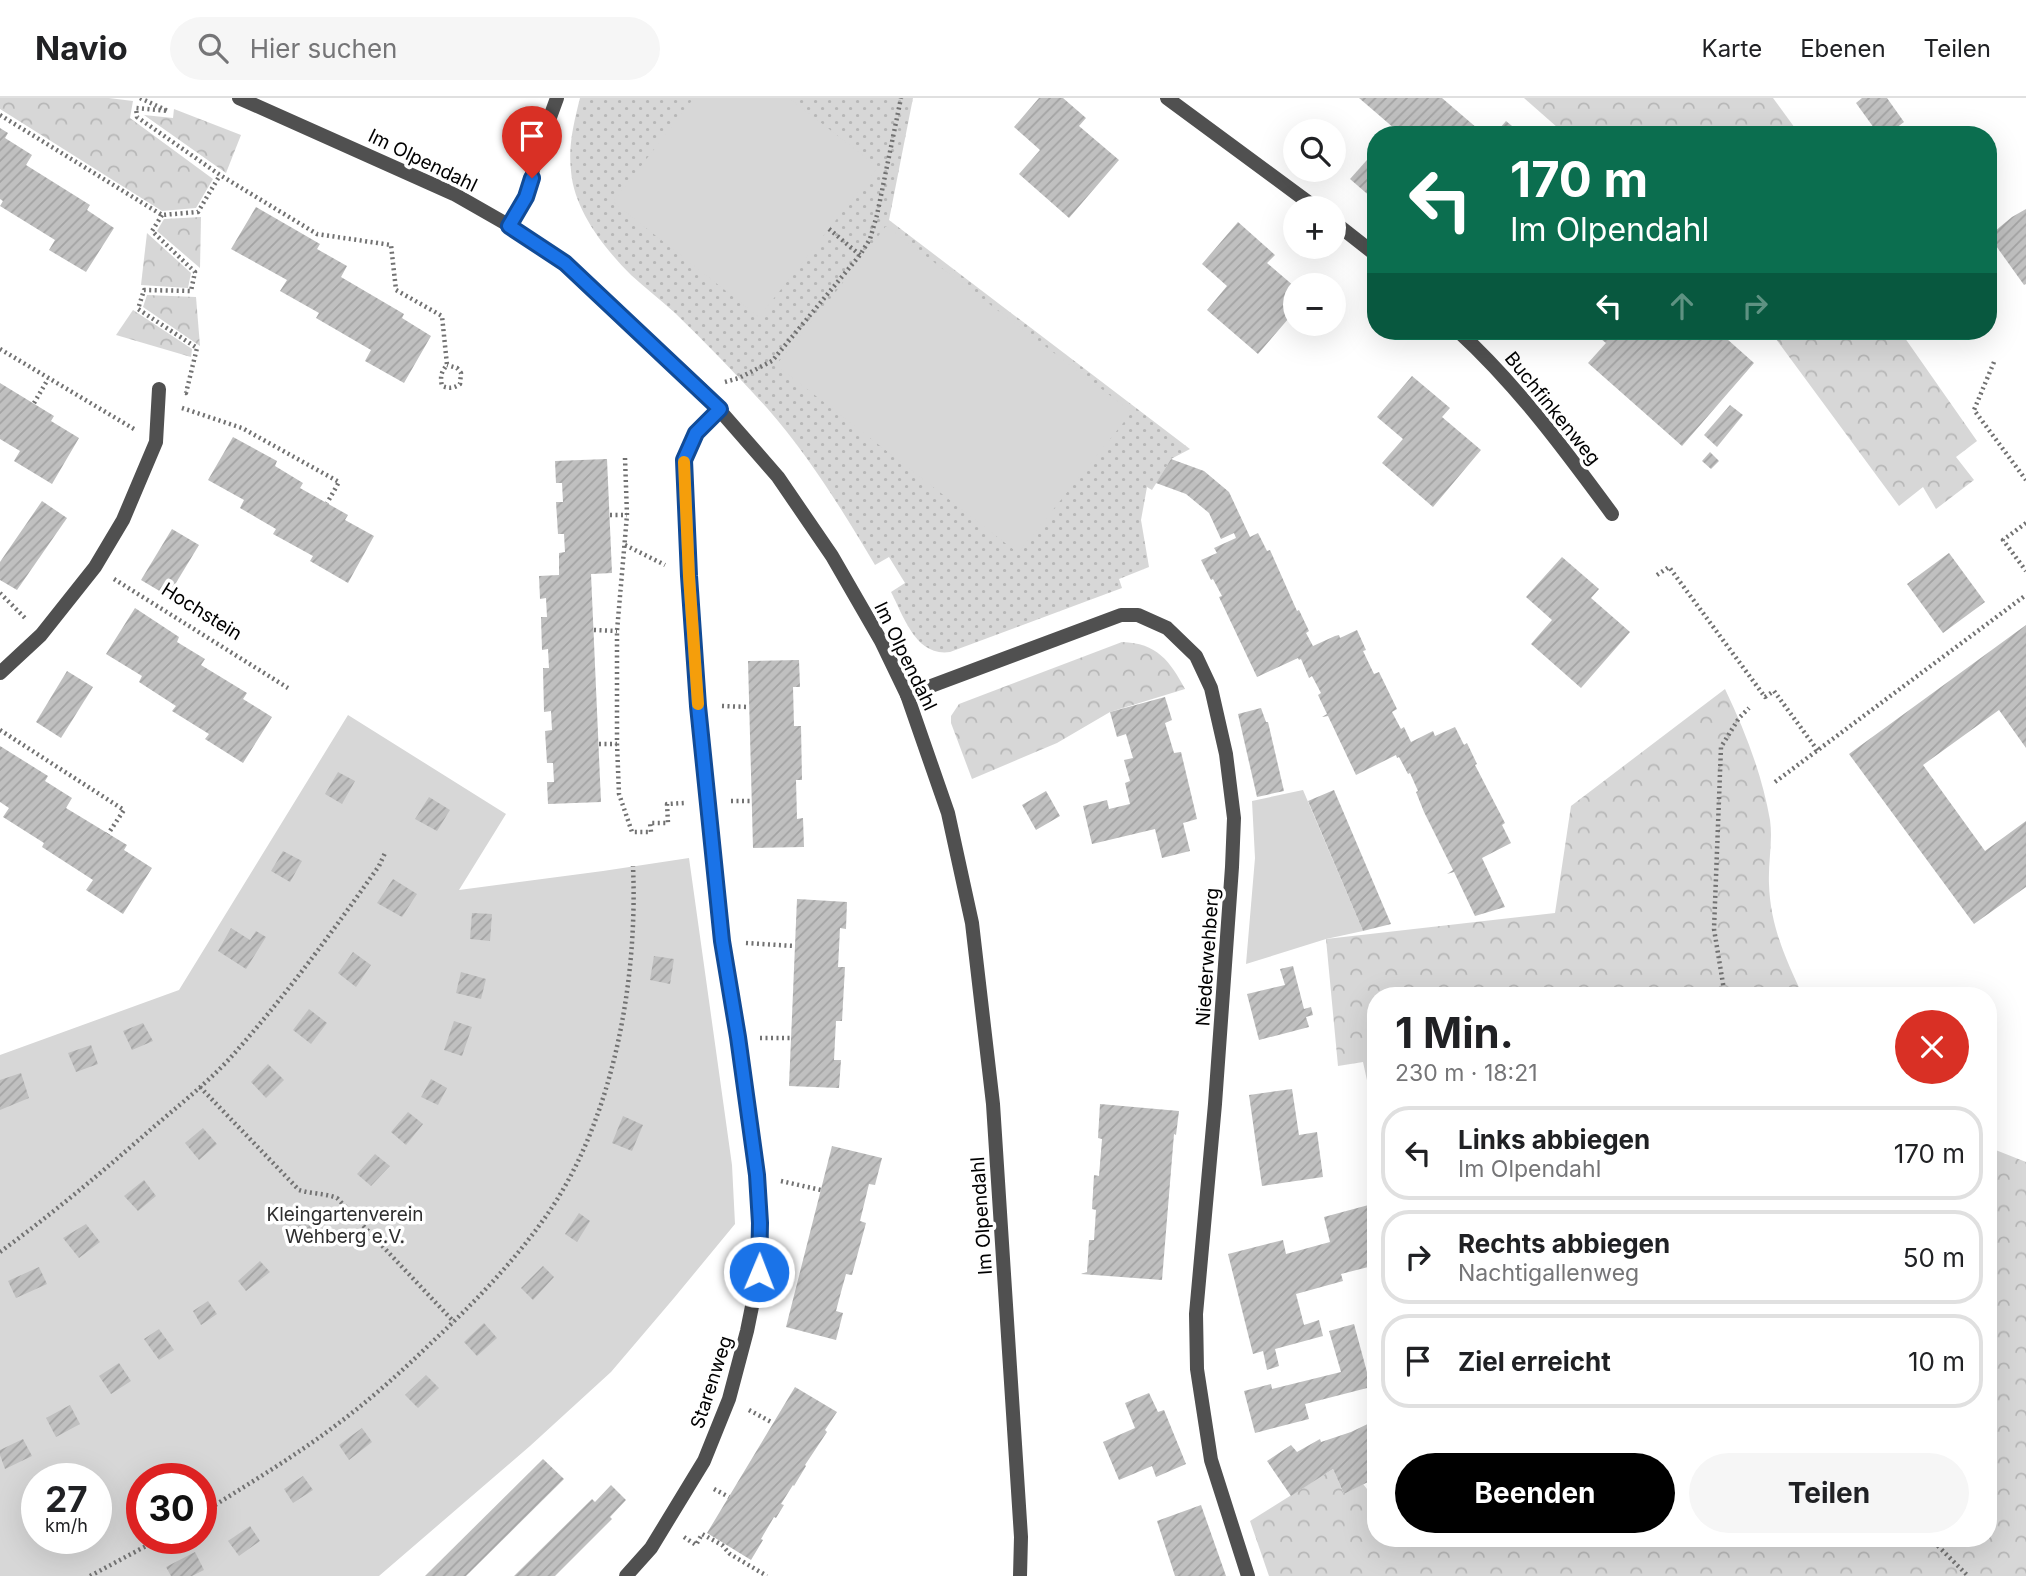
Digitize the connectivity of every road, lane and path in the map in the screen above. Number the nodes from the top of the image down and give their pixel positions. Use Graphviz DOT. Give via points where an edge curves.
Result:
graph roads {
  1 [pos="140,98"];
  2 [pos="239,98"];
  3 [pos="557,98"];
  4 [pos="901,98"];
  5 [pos="1167,98"];
  6 [pos="0,115"];
  7 [pos="220,175"];
  8 [pos="1300,196"];
  9 [pos="162,215"];
  10 [pos="509,226"];
  11 [pos="829,229"];
  12 [pos="1346,231"];
  13 [pos="1367,248"];
  14 [pos="860,255"];
  15 [pos="1468,340"];
  16 [pos="0,349"];
  17 [pos="194,360"];
  18 [pos="1994,362"];
  19 [pos="447,365"];
  20 [pos="48,379"];
  21 [pos="702,390"];
  22 [pos="158,394"];
  23 [pos="34,403"];
  24 [pos="720,409"];
  25 [pos="156,442"];
  26 [pos="625,458"];
  27 [pos="2026,480"];
  28 [pos="327,503"];
  29 [pos="1612,514"];
  30 [pos="610,515"];
  31 [pos="627,515"];
  32 [pos="2026,523"];
  33 [pos="625,545"];
  34 [pos="96,567"];
  35 [pos="2026,571"];
  36 [pos="1657,575"];
  37 [pos="689,576"];
  38 [pos="0,593"];
  39 [pos="2026,595"];
  40 [pos="594,630"];
  41 [pos="617,631"];
  42 [pos="41,635"];
  43 [pos="0,673"];
  44 [pos="288,688"];
  45 [pos="907,695"];
  46 [pos="1749,708"];
  47 [pos="0,730"];
  48 [pos="598,744"];
  49 [pos="617,744"];
  50 [pos="1818,751"];
  51 [pos="1775,782"];
  52 [pos="707,802"];
  53 [pos="108,834"];
  54 [pos="385,853"];
  55 [pos="633,866"];
  56 [pos="722,941"];
  57 [pos="794,946"];
  58 [pos="1723,987"];
  59 [pos="200,1087"];
  60 [pos="757,1175"];
  61 [pos="821,1190"];
  62 [pos="1,1251"];
  63 [pos="454,1322"];
  64 [pos="217,1504"];
  65 [pos="687,1539"];
  66 [pos="1939,1547"];
  67 [pos="131,1554"];
  68 [pos="90,1576"];
  69 [pos="626,1576"];
  70 [pos="768,1576"];
  71 [pos="1020,1576"];
  72 [pos="1248,1576"];
  73 [pos="1968,1576"];
  1 -- 7 [label="path" via="168,111 136,108 137,117"];
  2 -- 10 [label="street, Im Olpendahl" via="454,194"];
  3 -- 10 [label="street" via="526,197"];
  4 -- 14 [label="path" via="877,215"];
  5 -- 8 [label="street"];
  6 -- 9 [label="path"];
  7 -- 9 [label="path" via="198,212"];
  7 -- 19 [label="path" via="317,234 391,245 396,290 442,316"];
  9 -- 17 [label="path" via="152,231 195,272 191,291 144,290 138,309 197,348"];
  10 -- 21 [label="street, Im Olpendahl" via="565,263"];
  11 -- 14 [label="path"];
  12 -- 13 [label="street"];
  14 -- 21 [label="path" via="772,361"];
  15 -- 29 [label="street, Buchfinkenweg" via="1558,442"];
  16 -- 20 [label="path"];
  18 -- 27 [label="path" via="1974,410"];
  19 -- 19 [label="path" via="440,378 442,386 455,387 461,373"];
  20 -- 23 [label="path"];
  20 -- 25 [label="path"];
  21 -- 24 [label="street, Im Olpendahl"];
  22 -- 25 [label="street"];
  22 -- 28 [label="path" via="242,428 339,482"];
  24 -- 37 [label="street, Starenweg" via="696,433 684,460"];
  24 -- 45 [label="street, Im Olpendahl" via="778,477 832,556"];
  25 -- 34 [label="street" via="123,520"];
  26 -- 31 [label="path"];
  30 -- 31 [label="path"];
  31 -- 33 [label="path"];
  32 -- 35 [label="path" via="2003,540"];
  33 -- 37 [label="path"];
  33 -- 41 [label="path"];
  34 -- 42 [label="street"];
  34 -- 44 [label="path, Hochstein"];
  36 -- 50 [label="path" via="1669,566 1765,698 1774,691"];
  37 -- 52 [label="street, Starenweg"];
  38 -- 42 [label="path"];
  39 -- 50 [label="path"];
  40 -- 41 [label="path"];
  41 -- 49 [label="path"];
  42 -- 43 [label="street"];
  45 -- 71 [label="street, Im Olpendahl" via="948,813 972,923 993,1104"];
  45 -- 72 [label="street, Niederwehberg" via="1121,615 1138,615 1167,628 1196,656 1211,688 1234,818 1196,1314 1197,1369 1211,1460"];
  46 -- 58 [label="path" via="1721,747 1714,929"];
  47 -- 53 [label="path" via="124,810"];
  48 -- 49 [label="path"];
  49 -- 52 [label="path" via="619,794 632,832 651,832 650,823 668,823 667,804"];
  50 -- 51 [label="path"];
  52 -- 56 [label="street, Starenweg"];
  54 -- 59 [label="path" via="330,936 238,1049"];
  55 -- 63 [label="path" via="634,916 625,1008 604,1095 571,1175 545,1218"];
  56 -- 57 [label="path"];
  56 -- 60 [label="street, Starenweg"];
  59 -- 62 [label="path"];
  59 -- 63 [label="path" via="299,1190 337,1198"];
  60 -- 61 [label="path"];
  60 -- 69 [label="street, Starenweg" via="758,1282 729,1399 695,1478 651,1548"];
  63 -- 64 [label="path" via="396,1377 318,1439"];
  65 -- 70 [label="path" via="696,1545 702,1534"];
  66 -- 73 [label="path"];
  67 -- 68 [label="path"];
}
